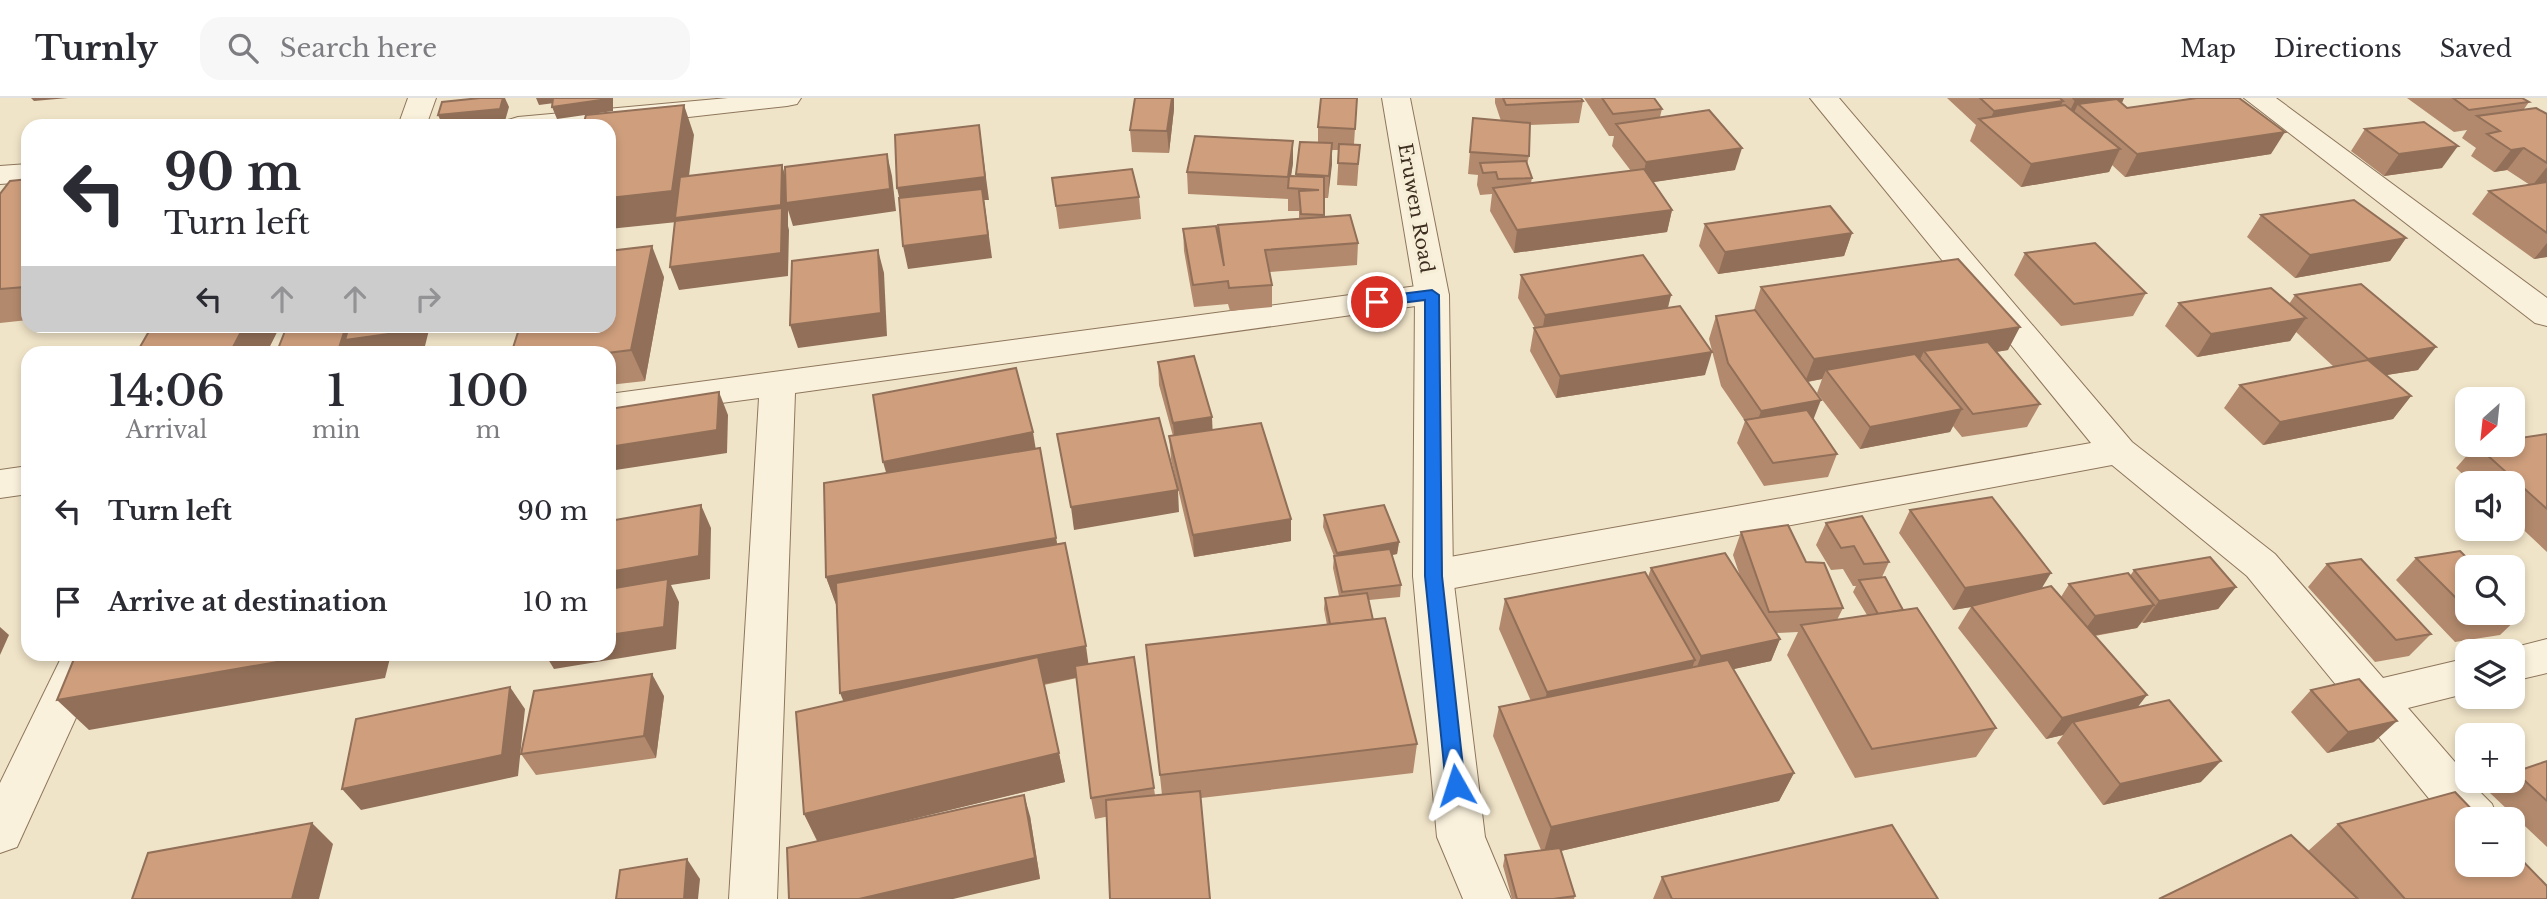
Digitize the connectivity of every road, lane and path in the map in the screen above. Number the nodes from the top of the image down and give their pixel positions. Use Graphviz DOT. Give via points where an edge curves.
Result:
graph roads {
  1 [pos="422,98"];
  2 [pos="787,98"];
  3 [pos="1396,98"];
  4 [pos="1824,98"];
  5 [pos="2258,98"];
  6 [pos="414,119"];
  7 [pos="596,119"];
  8 [pos="21,174"];
  9 [pos="0,175"];
  10 [pos="1432,295"];
  11 [pos="2547,315"];
  12 [pos="778,383"];
  13 [pos="616,405"];
  14 [pos="2119,452"];
  15 [pos="21,481"];
  16 [pos="0,484"];
  17 [pos="1433,576"];
  18 [pos="2547,656"];
  19 [pos="80,661"];
  20 [pos="2525,661"];
  21 [pos="2455,678"];
  22 [pos="2372,699"];
  23 [pos="2465,807"];
  24 [pos="0,832"];
  25 [pos="753,899"];
  26 [pos="1487,899"];
  1 -- 6 [label="street"];
  2 -- 7 [label="street"];
  3 -- 10 [label="street, Eruwen Road"];
  4 -- 14 [label="street"];
  5 -- 11 [label="street"];
  8 -- 9 [label="street"];
  10 -- 12 [label="street"];
  10 -- 17 [label="street, Eruwen Road"];
  12 -- 13 [label="street"];
  12 -- 25 [label="street"];
  14 -- 17 [label="street"];
  14 -- 22 [label="street" via="2261,565"];
  15 -- 16 [label="street"];
  17 -- 26 [label="street, Eruwen Road" via="1461,837"];
  18 -- 20 [label="street"];
  19 -- 24 [label="street"];
  21 -- 22 [label="street"];
  22 -- 23 [label="street"];
}
